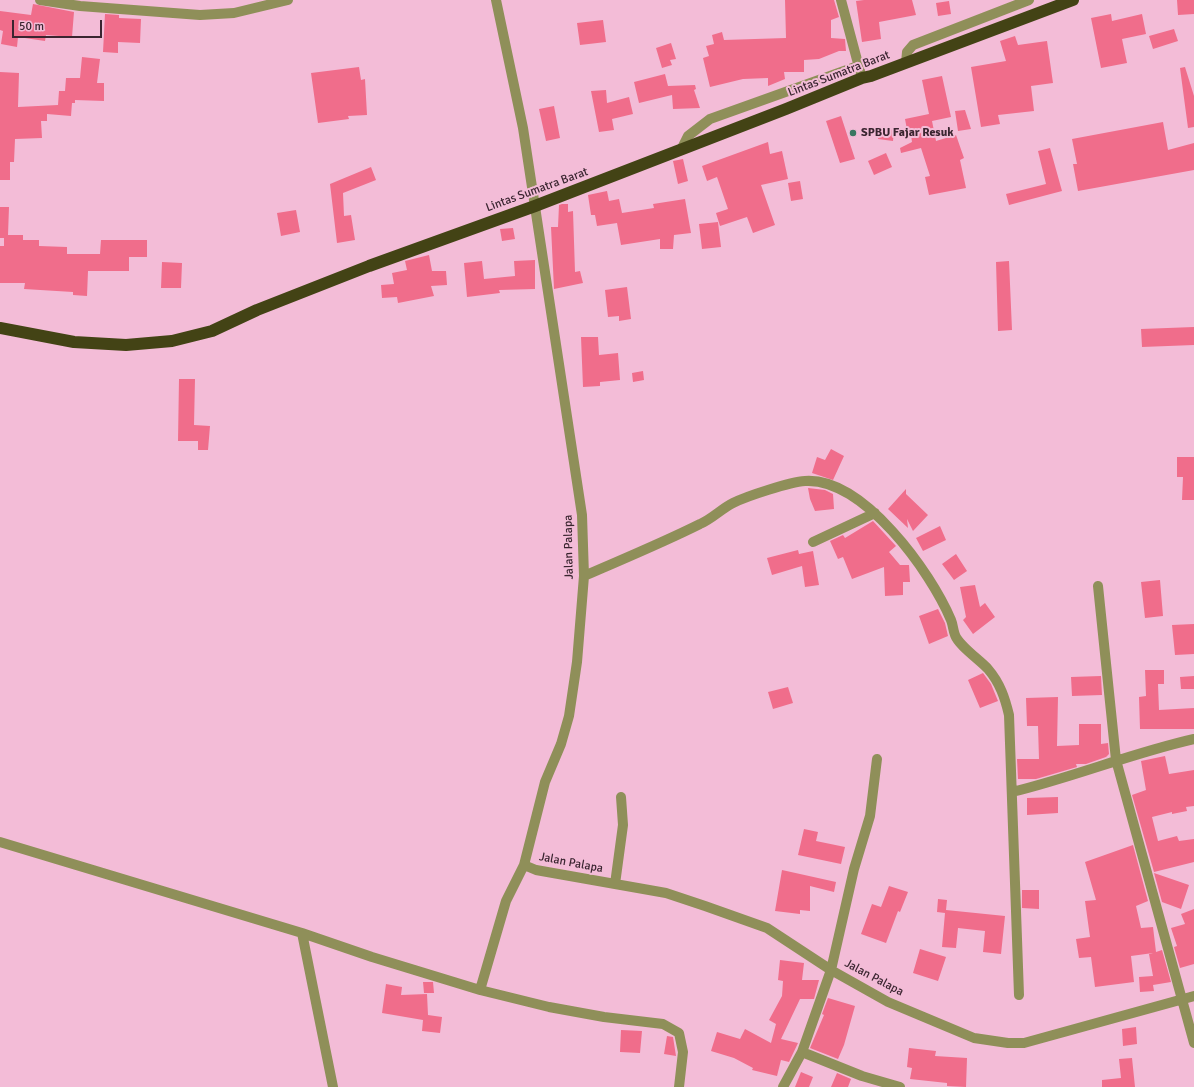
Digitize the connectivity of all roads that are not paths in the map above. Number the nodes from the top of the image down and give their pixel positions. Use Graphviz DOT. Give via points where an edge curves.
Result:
graph roads {
  1 [pos="40,0"];
  2 [pos="288,0"];
  3 [pos="496,0"];
  4 [pos="841,0"];
  5 [pos="1029,0"];
  6 [pos="1073,0"];
  7 [pos="1052,3"];
  8 [pos="906,63"];
  9 [pos="860,72"];
  10 [pos="681,150"];
  11 [pos="535,206"];
  12 [pos="0,328"];
  13 [pos="875,513"];
  14 [pos="813,542"];
  15 [pos="584,576"];
  16 [pos="1098,586"];
  17 [pos="1194,739"];
  18 [pos="877,759"];
  19 [pos="1116,760"];
  20 [pos="1012,792"];
  21 [pos="621,797"];
  22 [pos="0,842"];
  23 [pos="524,865"];
  24 [pos="616,884"];
  25 [pos="302,933"];
  26 [pos="831,970"];
  27 [pos="480,990"];
  28 [pos="1019,995"];
  29 [pos="1194,996"];
  30 [pos="1182,1000"];
  31 [pos="1194,1043"];
  32 [pos="802,1052"];
  33 [pos="333,1087"];
  34 [pos="680,1087"];
  35 [pos="784,1087"];
  36 [pos="900,1087"];
  1 -- 2 [label="street" via="80,6 200,15 234,13"];
  3 -- 11 [label="street, Jalan Palapa" via="523,128"];
  4 -- 9 [label="street"];
  5 -- 8 [label="street" via="913,45 907,52"];
  6 -- 7 [label="highway, Lintas Sumatra Barat"];
  7 -- 8 [label="highway, Lintas Sumatra Barat"];
  8 -- 9 [label="highway, Lintas Sumatra Barat" via="871,76"];
  9 -- 10 [label="highway, Lintas Sumatra Barat"];
  9 -- 10 [label="street" via="710,119 688,136"];
  10 -- 11 [label="highway, Lintas Sumatra Barat"];
  11 -- 12 [label="highway, Lintas Sumatra Barat" via="368,266 257,310 212,331 172,341 126,345 74,342"];
  11 -- 15 [label="street, Jalan Palapa" via="582,515"];
  13 -- 14 [label="street"];
  13 -- 15 [label="street" via="858,500 823,482 804,481 732,504 693,528"];
  13 -- 20 [label="street" via="915,559 940,599 956,636 988,670 1002,691 1009,716"];
  15 -- 23 [label="street, Jalan Palapa" via="578,662 569,716 546,782"];
  16 -- 19 [label="street"];
  17 -- 19 [label="street"];
  18 -- 26 [label="street" via="870,816 854,870"];
  19 -- 20 [label="street" via="1052,782"];
  19 -- 30 [label="street"];
  20 -- 28 [label="street"];
  21 -- 24 [label="street" via="623,825"];
  22 -- 25 [label="street"];
  23 -- 24 [label="street, Jalan Palapa" via="536,870"];
  23 -- 27 [label="street" via="506,901"];
  24 -- 26 [label="street, Jalan Palapa" via="666,893 767,928"];
  25 -- 27 [label="street"];
  25 -- 33 [label="street"];
  26 -- 30 [label="street, Jalan Palapa" via="888,1002 974,1038 1008,1043 1024,1043"];
  26 -- 32 [label="street"];
  27 -- 34 [label="street" via="549,1007 663,1024 679,1033 683,1052"];
  29 -- 30 [label="street, Jalan Palapa"];
  30 -- 31 [label="street"];
  32 -- 35 [label="street"];
  32 -- 36 [label="street" via="862,1076"];
}
